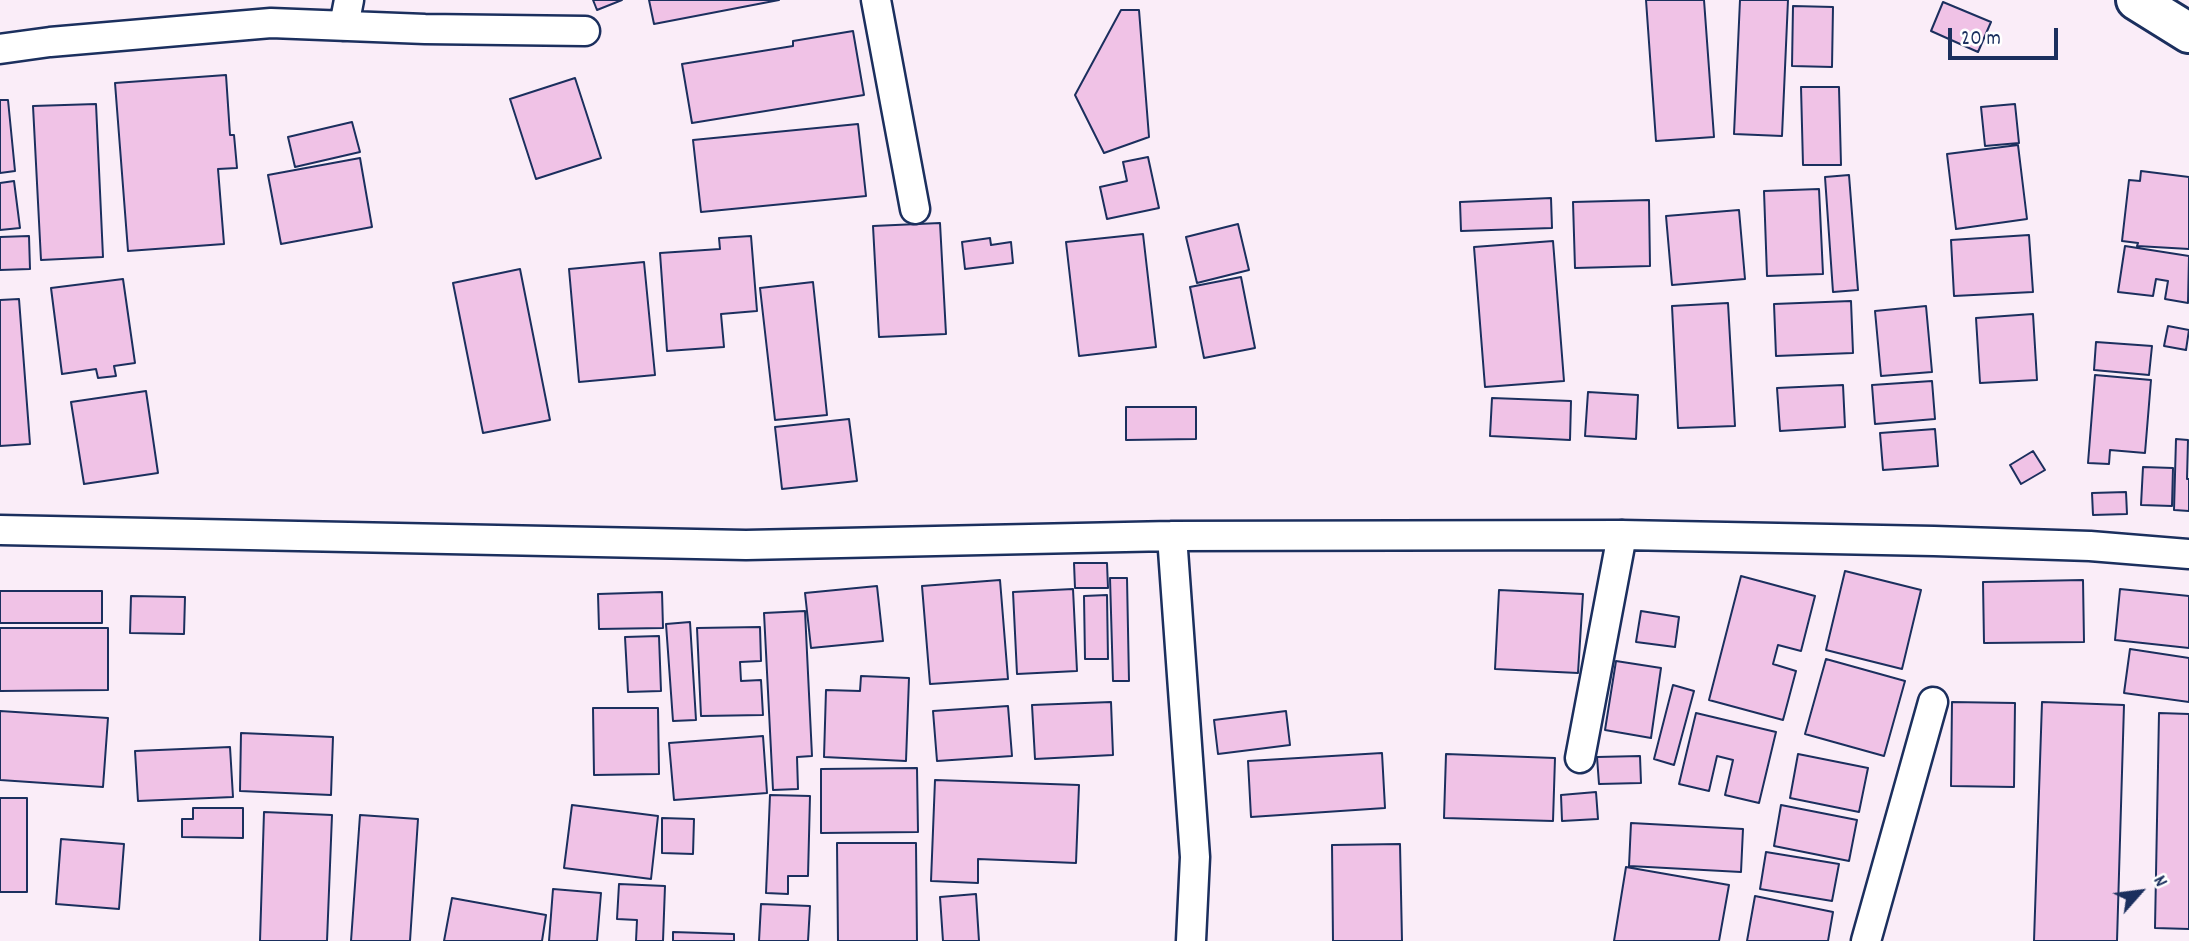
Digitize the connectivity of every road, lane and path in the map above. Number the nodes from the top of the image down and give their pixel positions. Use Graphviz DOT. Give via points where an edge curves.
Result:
graph roads {
  1 [pos="876,0"];
  2 [pos="2136,0"];
  3 [pos="347,13"];
  4 [pos="585,31"];
  5 [pos="2189,33"];
  6 [pos="0,50"];
  7 [pos="915,209"];
  8 [pos="0,530"];
  9 [pos="1622,535"];
  10 [pos="1172,536"];
  11 [pos="2189,554"];
  12 [pos="1933,702"];
  13 [pos="1580,758"];
  14 [pos="1191,941"];
  15 [pos="1866,941"];
  1 -- 7 [label="street"];
  2 -- 5 [label="street"];
  3 -- 4 [label="street"];
  3 -- 6 [label="street"];
  8 -- 10 [label="street" via="746,545"];
  9 -- 10 [label="street"];
  9 -- 11 [label="street" via="2090,546"];
  9 -- 13 [label="street"];
  10 -- 14 [label="street" via="1195,857"];
  12 -- 15 [label="street"];
}
